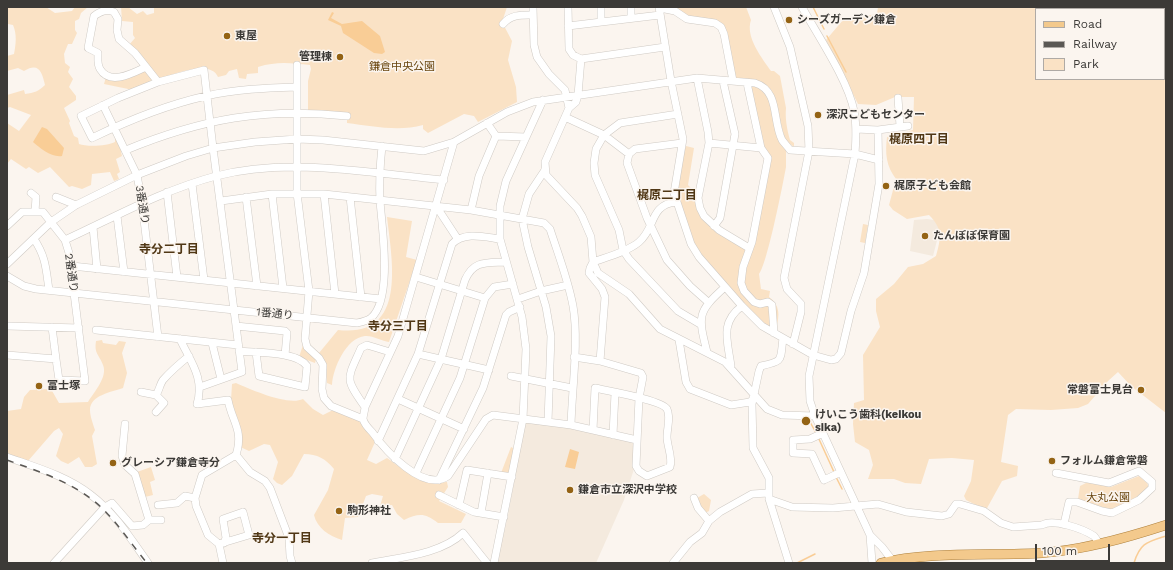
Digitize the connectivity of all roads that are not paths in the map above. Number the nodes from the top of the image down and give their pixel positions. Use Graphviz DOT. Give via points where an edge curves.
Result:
graph roads {
  1 [pos="533,7"];
  2 [pos="568,7"];
  3 [pos="601,7"];
  4 [pos="631,7"];
  5 [pos="774,7"];
  6 [pos="802,7"];
  7 [pos="660,10"];
  8 [pos="533,15"];
  9 [pos="631,18"];
  10 [pos="601,22"];
  11 [pos="503,24"];
  12 [pos="568,26"];
  13 [pos="665,47"];
  14 [pos="581,59"];
  15 [pos="297,65"];
  16 [pos="146,67"];
  17 [pos="697,78"];
  18 [pos="723,81"];
  19 [pos="158,82"];
  20 [pos="671,82"];
  21 [pos="733,82"];
  22 [pos="747,82"];
  23 [pos="297,87"];
  24 [pos="578,95"];
  25 [pos="207,96"];
  26 [pos="567,97"];
  27 [pos="898,98"];
  28 [pos="543,100"];
  29 [pos="103,104"];
  30 [pos="569,108"];
  31 [pos="297,112"];
  32 [pos="678,114"];
  33 [pos="347,116"];
  34 [pos="565,117"];
  35 [pos="210,121"];
  36 [pos="487,123"];
  37 [pos="900,126"];
  38 [pos="908,126"];
  39 [pos="115,127"];
  40 [pos="856,129"];
  41 [pos="878,130"];
  42 [pos="604,135"];
  43 [pos="496,136"];
  44 [pos="526,136"];
  45 [pos="297,139"];
  46 [pos="454,142"];
  47 [pos="682,143"];
  48 [pos="709,143"];
  49 [pos="734,145"];
  50 [pos="382,146"];
  51 [pos="213,148"];
  52 [pos="762,148"];
  53 [pos="126,150"];
  54 [pos="809,151"];
  55 [pos="629,154"];
  56 [pos="855,154"];
  57 [pos="879,160"];
  58 [pos="296,167"];
  59 [pos="545,170"];
  60 [pos="137,174"];
  61 [pos="379,174"];
  62 [pos="218,176"];
  63 [pos="444,180"];
  64 [pos="192,184"];
  65 [pos="167,192"];
  66 [pos="31,193"];
  67 [pos="297,193"];
  68 [pos="272,194"];
  69 [pos="324,194"];
  70 [pos="56,197"];
  71 [pos="246,197"];
  72 [pos="350,197"];
  73 [pos="380,200"];
  74 [pos="221,201"];
  75 [pos="676,202"];
  76 [pos="142,203"];
  77 [pos="76,205"];
  78 [pos="436,206"];
  79 [pos="471,210"];
  80 [pos="35,212"];
  81 [pos="499,215"];
  82 [pos="117,216"];
  83 [pos="522,219"];
  84 [pos="51,222"];
  85 [pos="7,226"];
  86 [pos="650,226"];
  87 [pos="714,226"];
  88 [pos="93,227"];
  89 [pos="457,238"];
  90 [pos="34,239"];
  91 [pos="500,239"];
  92 [pos="65,240"];
  93 [pos="749,248"];
  94 [pos="623,250"];
  95 [pos="506,262"];
  96 [pos="593,262"];
  97 [pos="7,264"];
  98 [pos="72,266"];
  99 [pos="98,269"];
  100 [pos="124,272"];
  101 [pos="151,275"];
  102 [pos="416,276"];
  103 [pos="177,277"];
  104 [pos="8,279"];
  105 [pos="204,280"];
  106 [pos="230,283"];
  107 [pos="439,283"];
  108 [pos="513,284"];
  109 [pos="568,285"];
  110 [pos="257,286"];
  111 [pos="725,287"];
  112 [pos="283,288"];
  113 [pos="49,290"];
  114 [pos="462,290"];
  115 [pos="309,291"];
  116 [pos="541,291"];
  117 [pos="74,292"];
  118 [pos="335,294"];
  119 [pos="361,297"];
  120 [pos="485,298"];
  121 [pos="380,299"];
  122 [pos="518,299"];
  123 [pos="154,301"];
  124 [pos="708,302"];
  125 [pos="742,306"];
  126 [pos="520,307"];
  127 [pos="233,310"];
  128 [pos="306,318"];
  129 [pos="700,324"];
  130 [pos="7,326"];
  131 [pos="236,326"];
  132 [pos="52,327"];
  133 [pos="79,328"];
  134 [pos="96,330"];
  135 [pos="774,333"];
  136 [pos="158,337"];
  137 [pos="782,338"];
  138 [pos="180,339"];
  139 [pos="679,340"];
  140 [pos="212,342"];
  141 [pos="793,344"];
  142 [pos="239,348"];
  143 [pos="256,352"];
  144 [pos="390,352"];
  145 [pos="707,352"];
  146 [pos="418,354"];
  147 [pos="7,355"];
  148 [pos="285,355"];
  149 [pos="813,355"];
  150 [pos="189,356"];
  151 [pos="574,357"];
  152 [pos="56,359"];
  153 [pos="441,359"];
  154 [pos="600,361"];
  155 [pos="465,364"];
  156 [pos="731,366"];
  157 [pos="489,370"];
  158 [pos="511,376"];
  159 [pos="221,379"];
  160 [pos="525,379"];
  161 [pos="549,384"];
  162 [pos="200,387"];
  163 [pos="572,388"];
  164 [pos="141,392"];
  165 [pos="615,393"];
  166 [pos="156,395"];
  167 [pos="755,397"];
  168 [pos="639,398"];
  169 [pos="398,399"];
  170 [pos="365,407"];
  171 [pos="420,409"];
  172 [pos="156,412"];
  173 [pos="815,416"];
  174 [pos="442,418"];
  175 [pos="363,419"];
  176 [pos="523,419"];
  177 [pos="548,422"];
  178 [pos="125,424"];
  179 [pos="571,425"];
  180 [pos="464,429"];
  181 [pos="593,430"];
  182 [pos="823,433"];
  183 [pos="614,435"];
  184 [pos="637,440"];
  185 [pos="378,441"];
  186 [pos="236,455"];
  187 [pos="7,457"];
  188 [pos="396,459"];
  189 [pos="841,472"];
  190 [pos="416,473"];
  191 [pos="488,473"];
  192 [pos="1056,473"];
  193 [pos="512,477"];
  194 [pos="439,480"];
  195 [pos="439,495"];
  196 [pos="769,496"];
  197 [pos="194,498"];
  198 [pos="694,498"];
  199 [pos="158,505"];
  200 [pos="459,505"];
  201 [pos="856,506"];
  202 [pos="105,507"];
  203 [pos="481,513"];
  204 [pos="504,517"];
  205 [pos="149,520"];
  206 [pos="161,520"];
  207 [pos="709,521"];
  208 [pos="1064,524"];
  209 [pos="1166,525"];
  210 [pos="870,535"];
  211 [pos="222,544"];
  212 [pos="1099,544"];
  213 [pos="892,560"];
  214 [pos="946,560"];
  215 [pos="57,562"];
  216 [pos="148,563"];
  217 [pos="223,563"];
  218 [pos="292,563"];
  219 [pos="372,563"];
  220 [pos="487,563"];
  221 [pos="494,563"];
  222 [pos="673,563"];
  223 [pos="789,563"];
  224 [pos="872,563"];
  225 [pos="881,563"];
  1 -- 8 [label="street"];
  2 -- 12 [label="street"];
  3 -- 10 [label="street"];
  4 -- 9 [label="street"];
  5 -- 54 [label="street" via="790,47 808,126"];
  6 -- 40 [label="street" via="844,83 854,109"];
  7 -- 9 [label="street"];
  7 -- 13 [label="street"];
  7 -- 21 [label="street" via="675,10 687,19 709,21 721,27"];
  8 -- 11 [label="street" via="518,15"];
  8 -- 26 [label="street" via="537,57 544,69 565,90"];
  9 -- 10 [label="street"];
  10 -- 12 [label="street"];
  12 -- 14 [label="street" via="569,49 573,55"];
  13 -- 14 [label="street"];
  13 -- 20 [label="street"];
  14 -- 24 [label="street"];
  15 -- 23 [label="street"];
  16 -- 16 [label="street" via="117,37 118,19 114,12 100,11 94,16 88,48 98,53 98,63 102,71 110,76 122,77"];
  16 -- 19 [label="street"];
  17 -- 18 [label="street"];
  17 -- 20 [label="street"];
  17 -- 48 [label="street"];
  18 -- 21 [label="street"];
  18 -- 49 [label="street" via="735,134"];
  19 -- 25 [label="street" via="204,70"];
  19 -- 29 [label="street"];
  20 -- 24 [label="street"];
  20 -- 32 [label="street"];
  21 -- 22 [label="street"];
  22 -- 52 [label="street"];
  22 -- 54 [label="street" via="762,86 770,92 782,140 790,150"];
  23 -- 25 [label="street" via="263,88"];
  23 -- 31 [label="street"];
  24 -- 26 [label="street"];
  24 -- 30 [label="street" via="576,102"];
  25 -- 35 [label="street"];
  25 -- 39 [label="street" via="165,107"];
  26 -- 28 [label="street"];
  26 -- 30 [label="street"];
  27 -- 37 [label="street"];
  28 -- 36 [label="street" via="524,105"];
  28 -- 44 [label="street"];
  29 -- 39 [label="street, 3番通り"];
  29 -- 39 [label="street" via="81,116 90,137"];
  30 -- 34 [label="street"];
  31 -- 33 [label="street"];
  31 -- 35 [label="street"];
  31 -- 45 [label="street"];
  32 -- 42 [label="street" via="627,120"];
  32 -- 47 [label="street"];
  34 -- 42 [label="street"];
  34 -- 59 [label="street" via="545,162"];
  35 -- 51 [label="street"];
  35 -- 53 [label="street" via="182,128"];
  36 -- 43 [label="street"];
  36 -- 46 [label="street"];
  37 -- 38 [label="street"];
  37 -- 41 [label="street"];
  39 -- 53 [label="street, 3番通り"];
  40 -- 41 [label="street"];
  40 -- 56 [label="street"];
  41 -- 57 [label="street"];
  42 -- 55 [label="street"];
  42 -- 94 [label="street" via="596,149 594,169 619,230"];
  43 -- 44 [label="street"];
  43 -- 79 [label="street" via="479,176"];
  44 -- 81 [label="street" via="506,181"];
  45 -- 50 [label="street"];
  45 -- 51 [label="street"];
  45 -- 58 [label="street"];
  46 -- 50 [label="street" via="424,151"];
  46 -- 63 [label="street"];
  47 -- 55 [label="street" via="635,149"];
  47 -- 75 [label="street" via="674,186"];
  48 -- 49 [label="street"];
  48 -- 87 [label="street" via="698,198 701,213"];
  49 -- 52 [label="street"];
  49 -- 87 [label="street" via="720,218"];
  50 -- 61 [label="street, 1番通り"];
  51 -- 60 [label="street"];
  51 -- 62 [label="street"];
  52 -- 93 [label="street" via="768,158"];
  53 -- 60 [label="street, 3番通り"];
  54 -- 56 [label="street"];
  54 -- 141 [label="street" via="784,278 787,289 800,304 801,312"];
  55 -- 86 [label="street" via="627,163"];
  56 -- 57 [label="street"];
  56 -- 149 [label="street"];
  57 -- 149 [label="street" via="878,184 864,272 841,353 833,360"];
  58 -- 61 [label="street"];
  58 -- 62 [label="street"];
  58 -- 67 [label="street"];
  59 -- 83 [label="street" via="529,194"];
  59 -- 96 [label="street" via="550,181 582,216 591,237"];
  60 -- 76 [label="street, 3番通り"];
  60 -- 77 [label="street"];
  61 -- 63 [label="street"];
  61 -- 73 [label="street, 1番通り"];
  62 -- 64 [label="street"];
  62 -- 74 [label="street"];
  63 -- 78 [label="street"];
  64 -- 65 [label="street"];
  64 -- 105 [label="street"];
  65 -- 76 [label="street"];
  65 -- 103 [label="street"];
  66 -- 80 [label="street" via="36,197"];
  67 -- 68 [label="street"];
  67 -- 69 [label="street"];
  67 -- 115 [label="street"];
  68 -- 71 [label="street"];
  68 -- 112 [label="street"];
  69 -- 72 [label="street"];
  69 -- 118 [label="street"];
  70 -- 77 [label="street"];
  71 -- 74 [label="street"];
  71 -- 110 [label="street"];
  72 -- 73 [label="street"];
  72 -- 119 [label="street"];
  73 -- 78 [label="street"];
  73 -- 121 [label="street, 1番通り" via="385,268"];
  74 -- 106 [label="street"];
  75 -- 86 [label="street" via="658,210"];
  75 -- 111 [label="street" via="691,244"];
  76 -- 82 [label="street"];
  76 -- 101 [label="street, 3番通り"];
  77 -- 84 [label="street"];
  78 -- 79 [label="street"];
  78 -- 89 [label="street"];
  78 -- 102 [label="street"];
  79 -- 81 [label="street"];
  80 -- 84 [label="street, 2番通り" via="42,212"];
  80 -- 85 [label="street" via="22,212"];
  81 -- 83 [label="street"];
  81 -- 91 [label="street"];
  82 -- 88 [label="street"];
  82 -- 100 [label="street"];
  83 -- 109 [label="street" via="544,224 550,229"];
  83 -- 116 [label="street"];
  84 -- 90 [label="street"];
  84 -- 92 [label="street, 2番通り"];
  86 -- 94 [label="street" via="637,244"];
  86 -- 124 [label="street" via="666,260"];
  87 -- 93 [label="street"];
  88 -- 92 [label="street"];
  88 -- 99 [label="street"];
  89 -- 91 [label="street" via="470,236"];
  89 -- 107 [label="street" via="449,248"];
  90 -- 97 [label="street"];
  90 -- 113 [label="street" via="46,262"];
  91 -- 95 [label="street"];
  92 -- 98 [label="street, 2番通り"];
  93 -- 135 [label="street" via="741,283 744,291 756,304 768,302 772,305"];
  94 -- 96 [label="street"];
  94 -- 129 [label="street" via="678,311"];
  95 -- 108 [label="street"];
  95 -- 114 [label="street" via="477,264 470,269"];
  96 -- 139 [label="street" via="598,273 629,294 660,329"];
  96 -- 154 [label="street" via="589,273 602,289 605,303"];
  98 -- 99 [label="street"];
  98 -- 117 [label="street, 2番通り"];
  99 -- 100 [label="street"];
  100 -- 101 [label="street"];
  101 -- 103 [label="street"];
  101 -- 123 [label="street, 3番通り"];
  102 -- 107 [label="street"];
  102 -- 144 [label="street" via="398,336"];
  103 -- 105 [label="street"];
  104 -- 113 [label="street, 1番通り" via="24,286"];
  105 -- 106 [label="street"];
  106 -- 110 [label="street"];
  106 -- 127 [label="street"];
  107 -- 114 [label="street"];
  107 -- 146 [label="street"];
  108 -- 120 [label="street" via="494,287"];
  108 -- 122 [label="street"];
  109 -- 116 [label="street"];
  109 -- 151 [label="street" via="575,324"];
  110 -- 112 [label="street"];
  111 -- 124 [label="street"];
  111 -- 125 [label="street"];
  112 -- 115 [label="street"];
  113 -- 117 [label="street, 1番通り"];
  114 -- 120 [label="street"];
  114 -- 153 [label="street"];
  115 -- 118 [label="street"];
  115 -- 128 [label="street"];
  116 -- 122 [label="street"];
  116 -- 161 [label="street" via="551,336"];
  117 -- 123 [label="street, 1番通り"];
  117 -- 133 [label="street, 2番通り"];
  118 -- 119 [label="street"];
  119 -- 121 [label="street"];
  120 -- 155 [label="street"];
  121 -- 128 [label="street, 1番通り" via="372,318 366,321 357,323"];
  122 -- 126 [label="street"];
  123 -- 127 [label="street, 1番通り"];
  123 -- 136 [label="street, 3番通り"];
  124 -- 129 [label="street" via="702,312"];
  125 -- 135 [label="street" via="762,326"];
  125 -- 156 [label="street" via="730,317 727,326"];
  126 -- 157 [label="street" via="506,315"];
  126 -- 160 [label="street" via="525,331"];
  127 -- 128 [label="street, 1番通り"];
  127 -- 131 [label="street"];
  128 -- 175 [label="street" via="307,347 319,358 323,366 324,398 331,406"];
  129 -- 145 [label="street"];
  130 -- 132 [label="street"];
  131 -- 142 [label="street"];
  131 -- 148 [label="street" via="285,331"];
  132 -- 133 [label="street"];
  132 -- 152 [label="street"];
  133 -- 152 [label="street, 2番通り" via="85,381 59,380"];
  134 -- 136 [label="street"];
  135 -- 137 [label="street"];
  136 -- 138 [label="street"];
  137 -- 141 [label="street"];
  137 -- 167 [label="street" via="778,362 761,366"];
  138 -- 140 [label="street"];
  138 -- 150 [label="street"];
  139 -- 145 [label="street"];
  139 -- 167 [label="street" via="686,382 690,389 731,405 750,402"];
  140 -- 142 [label="street"];
  140 -- 159 [label="street"];
  141 -- 149 [label="street"];
  142 -- 143 [label="street"];
  142 -- 159 [label="street" via="242,372"];
  143 -- 148 [label="street"];
  143 -- 148 [label="street" via="259,376 305,387 307,366 304,361"];
  144 -- 170 [label="street"];
  144 -- 170 [label="street" via="367,345 361,348 349,376 349,383"];
  145 -- 156 [label="street"];
  146 -- 153 [label="street"];
  146 -- 169 [label="street"];
  147 -- 152 [label="street"];
  149 -- 173 [label="street" via="809,390"];
  150 -- 162 [label="street" via="196,368"];
  150 -- 166 [label="street" via="163,380"];
  151 -- 154 [label="street"];
  151 -- 163 [label="street"];
  153 -- 155 [label="street"];
  153 -- 171 [label="street"];
  154 -- 168 [label="street" via="641,372 643,377"];
  155 -- 157 [label="street"];
  155 -- 174 [label="street"];
  156 -- 167 [label="street"];
  157 -- 180 [label="street"];
  158 -- 160 [label="street"];
  159 -- 162 [label="street"];
  160 -- 161 [label="street"];
  160 -- 176 [label="street"];
  161 -- 163 [label="street"];
  161 -- 177 [label="street"];
  162 -- 186 [label="street" via="197,404 228,400 230,411 238,425 239,442"];
  163 -- 179 [label="street"];
  164 -- 166 [label="street"];
  165 -- 168 [label="street"];
  165 -- 181 [label="street" via="595,388"];
  165 -- 183 [label="street"];
  166 -- 172 [label="street" via="164,403"];
  167 -- 173 [label="street" via="766,410 776,414"];
  167 -- 196 [label="street" via="752,404 752,444 769,478"];
  168 -- 184 [label="street"];
  168 -- 184 [label="street" via="659,402 667,410 670,467 647,476 639,471 636,466"];
  169 -- 171 [label="street"];
  169 -- 185 [label="street"];
  170 -- 175 [label="street"];
  171 -- 174 [label="street"];
  171 -- 188 [label="street"];
  173 -- 182 [label="street"];
  174 -- 180 [label="street"];
  174 -- 190 [label="street"];
  175 -- 185 [label="street"];
  176 -- 177 [label="street"];
  176 -- 193 [label="street"];
  176 -- 194 [label="street" via="490,416 452,471"];
  177 -- 179 [label="street"];
  178 -- 205 [label="street" via="122,456 125,465 135,474"];
  179 -- 181 [label="street"];
  180 -- 194 [label="street"];
  181 -- 183 [label="street"];
  182 -- 189 [label="street"];
  182 -- 189 [label="street" via="810,439 793,440 793,453 812,454 824,480"];
  183 -- 184 [label="street"];
  185 -- 188 [label="street"];
  186 -- 197 [label="street" via="202,475"];
  186 -- 218 [label="street" via="250,472 265,481 270,488 289,538"];
  187 -- 202 [label="street" via="70,482"];
  188 -- 190 [label="street"];
  189 -- 201 [label="street"];
  190 -- 194 [label="street" via="425,478"];
  191 -- 193 [label="street"];
  191 -- 200 [label="street" via="466,470"];
  191 -- 203 [label="street"];
  192 -- 208 [label="street" via="1109,483 1139,471 1152,482 1152,488 1139,500 1112,513 1069,502"];
  193 -- 204 [label="street"];
  195 -- 200 [label="street"];
  196 -- 201 [label="street" via="792,507"];
  196 -- 207 [label="street" via="752,494"];
  196 -- 223 [label="street"];
  197 -- 199 [label="street" via="185,496 172,507"];
  197 -- 211 [label="street" via="208,535"];
  198 -- 207 [label="street" via="698,508"];
  200 -- 203 [label="street"];
  201 -- 208 [label="street" via="878,504 906,512 946,516 956,504 960,504 984,511 1013,527 1045,523"];
  201 -- 210 [label="street"];
  202 -- 205 [label="street" via="112,503 132,526"];
  202 -- 215 [label="street"];
  202 -- 216 [label="street"];
  203 -- 204 [label="street"];
  204 -- 221 [label="street"];
  205 -- 206 [label="street"];
  207 -- 222 [label="street" via="702,533 690,542"];
  208 -- 212 [label="street" via="1095,536"];
  209 -- 212 [label="main road"];
  210 -- 213 [label="street"];
  210 -- 224 [label="street"];
  211 -- 211 [label="street" via="250,534 244,512 223,519 226,538"];
  211 -- 217 [label="street"];
  212 -- 214 [label="main road" via="1072,550"];
  213 -- 214 [label="main road"];
  213 -- 225 [label="main road"];
  219 -- 220 [label="street" via="420,553 454,542 463,533"];
}
